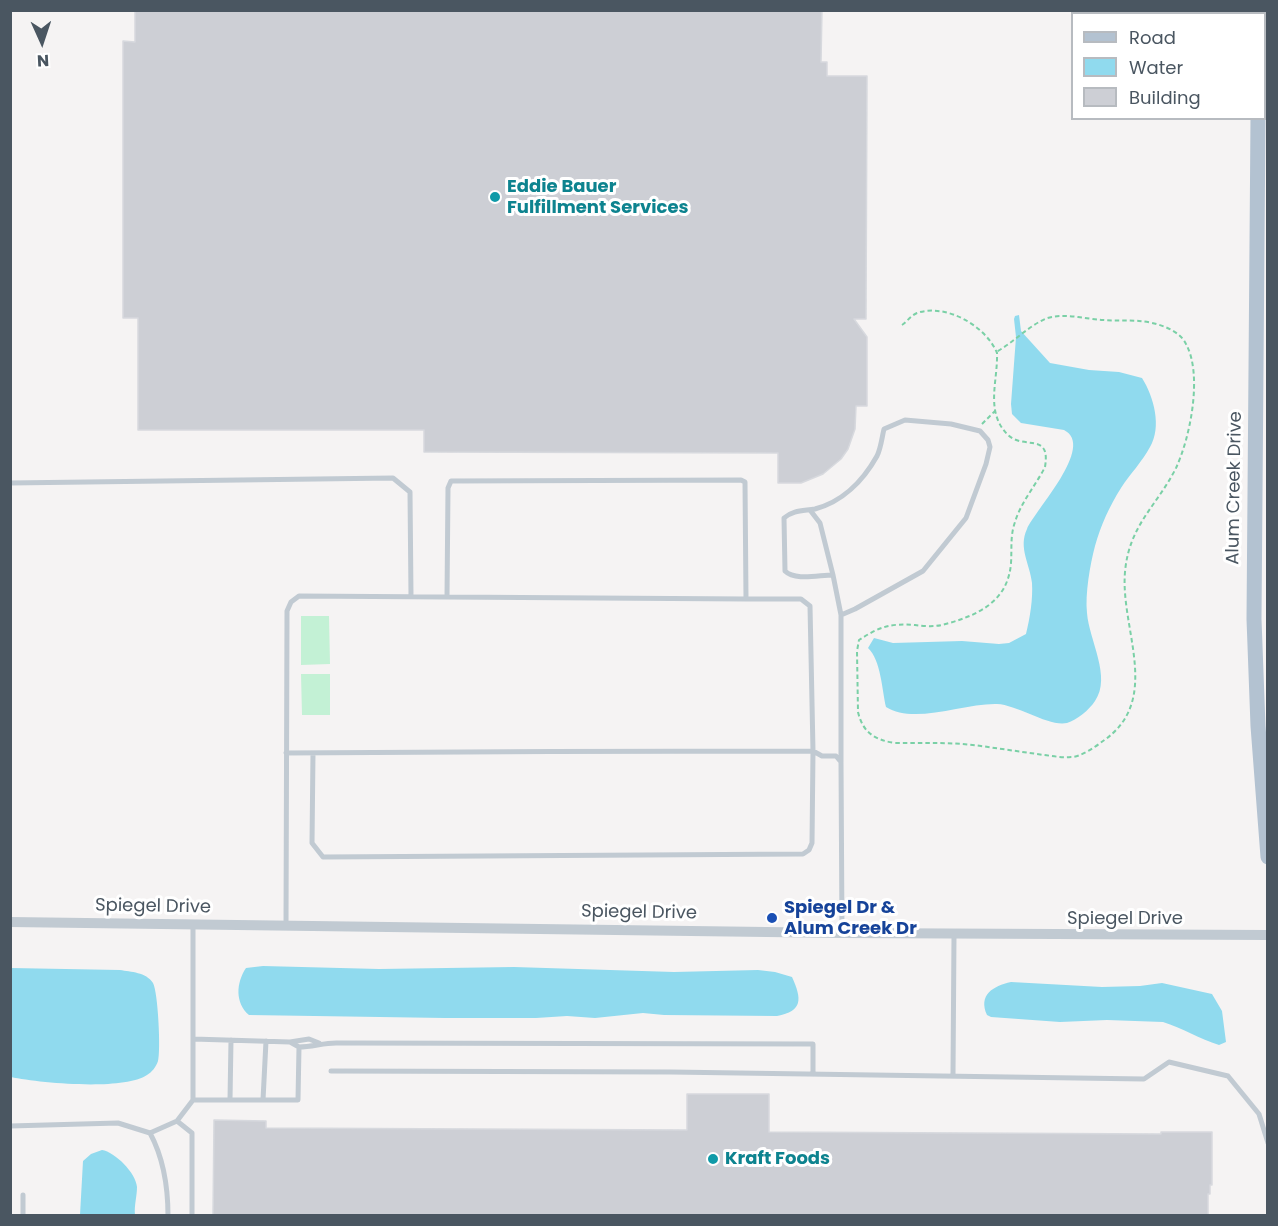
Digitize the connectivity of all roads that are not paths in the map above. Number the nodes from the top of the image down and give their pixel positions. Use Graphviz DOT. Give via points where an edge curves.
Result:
graph roads {
  1 [pos="1258,120"];
  2 [pos="10,483"];
  3 [pos="809,509"];
  4 [pos="833,575"];
  5 [pos="411,596"];
  6 [pos="447,597"];
  7 [pos="746,599"];
  8 [pos="841,615"];
  9 [pos="813,751"];
  10 [pos="286,753"];
  11 [pos="313,753"];
  12 [pos="841,762"];
  13 [pos="1268,857"];
  14 [pos="10,922"];
  15 [pos="193,924"];
  16 [pos="286,925"];
  17 [pos="842,933"];
  18 [pos="954,935"];
  19 [pos="1268,935"];
  20 [pos="193,1039"];
  21 [pos="231,1040"];
  22 [pos="266,1041"];
  23 [pos="290,1042"];
  24 [pos="319,1043"];
  25 [pos="299,1047"];
  26 [pos="331,1071"];
  27 [pos="813,1074"];
  28 [pos="952,1075"];
  29 [pos="193,1100"];
  30 [pos="230,1100"];
  31 [pos="263,1100"];
  32 [pos="177,1121"];
  33 [pos="10,1126"];
  34 [pos="150,1133"];
  35 [pos="1268,1143"];
  36 [pos="23,1195"];
  37 [pos="22,1215"];
  38 [pos="168,1215"];
  39 [pos="192,1215"];
  1 -- 13 [label="main road, Alum Creek Drive" via="1254,618"];
  2 -- 5 [label="lane" via="393,478 410,492"];
  3 -- 4 [label="lane" via="820,523"];
  3 -- 4 [label="lane" via="784,518 785,571 795,576"];
  3 -- 8 [label="lane" via="835,501 859,482 878,454 884,429 905,420 951,424 978,431 988,440 986,464 966,518 923,571"];
  4 -- 8 [label="lane"];
  5 -- 6 [label="lane"];
  5 -- 10 [label="lane" via="299,596 291,602 287,611"];
  6 -- 7 [label="lane"];
  6 -- 7 [label="lane" via="451,481 741,480 745,482"];
  7 -- 9 [label="lane" via="801,599 810,606"];
  8 -- 12 [label="lane"];
  9 -- 11 [label="lane"];
  9 -- 11 [label="lane" via="812,843 803,854 347,857 323,857 312,843"];
  9 -- 12 [label="lane" via="836,756"];
  10 -- 11 [label="lane"];
  10 -- 16 [label="lane"];
  12 -- 17 [label="lane"];
  14 -- 15 [label="street, Spiegel Drive"];
  15 -- 16 [label="street, Spiegel Drive"];
  15 -- 20 [label="lane"];
  16 -- 17 [label="street, Spiegel Drive"];
  17 -- 18 [label="street, Spiegel Drive"];
  18 -- 19 [label="street, Spiegel Drive"];
  18 -- 28 [label="lane"];
  20 -- 21 [label="lane"];
  20 -- 29 [label="lane"];
  21 -- 22 [label="lane"];
  21 -- 30 [label="lane"];
  22 -- 23 [label="lane"];
  22 -- 31 [label="lane"];
  23 -- 24 [label="lane" via="309,1039"];
  23 -- 25 [label="lane"];
  24 -- 25 [label="lane"];
  24 -- 27 [label="lane" via="813,1044"];
  25 -- 31 [label="lane" via="298,1100"];
  26 -- 27 [label="lane"];
  27 -- 28 [label="lane"];
  28 -- 35 [label="lane" via="1144,1079 1169,1062 1228,1076 1259,1114"];
  29 -- 30 [label="lane"];
  29 -- 32 [label="lane"];
  30 -- 31 [label="lane"];
  32 -- 34 [label="lane"];
  32 -- 39 [label="lane" via="192,1133"];
  33 -- 34 [label="lane" via="118,1122"];
  34 -- 38 [label="lane" via="160,1151 168,1188"];
  36 -- 37 [label="lane"];
}
